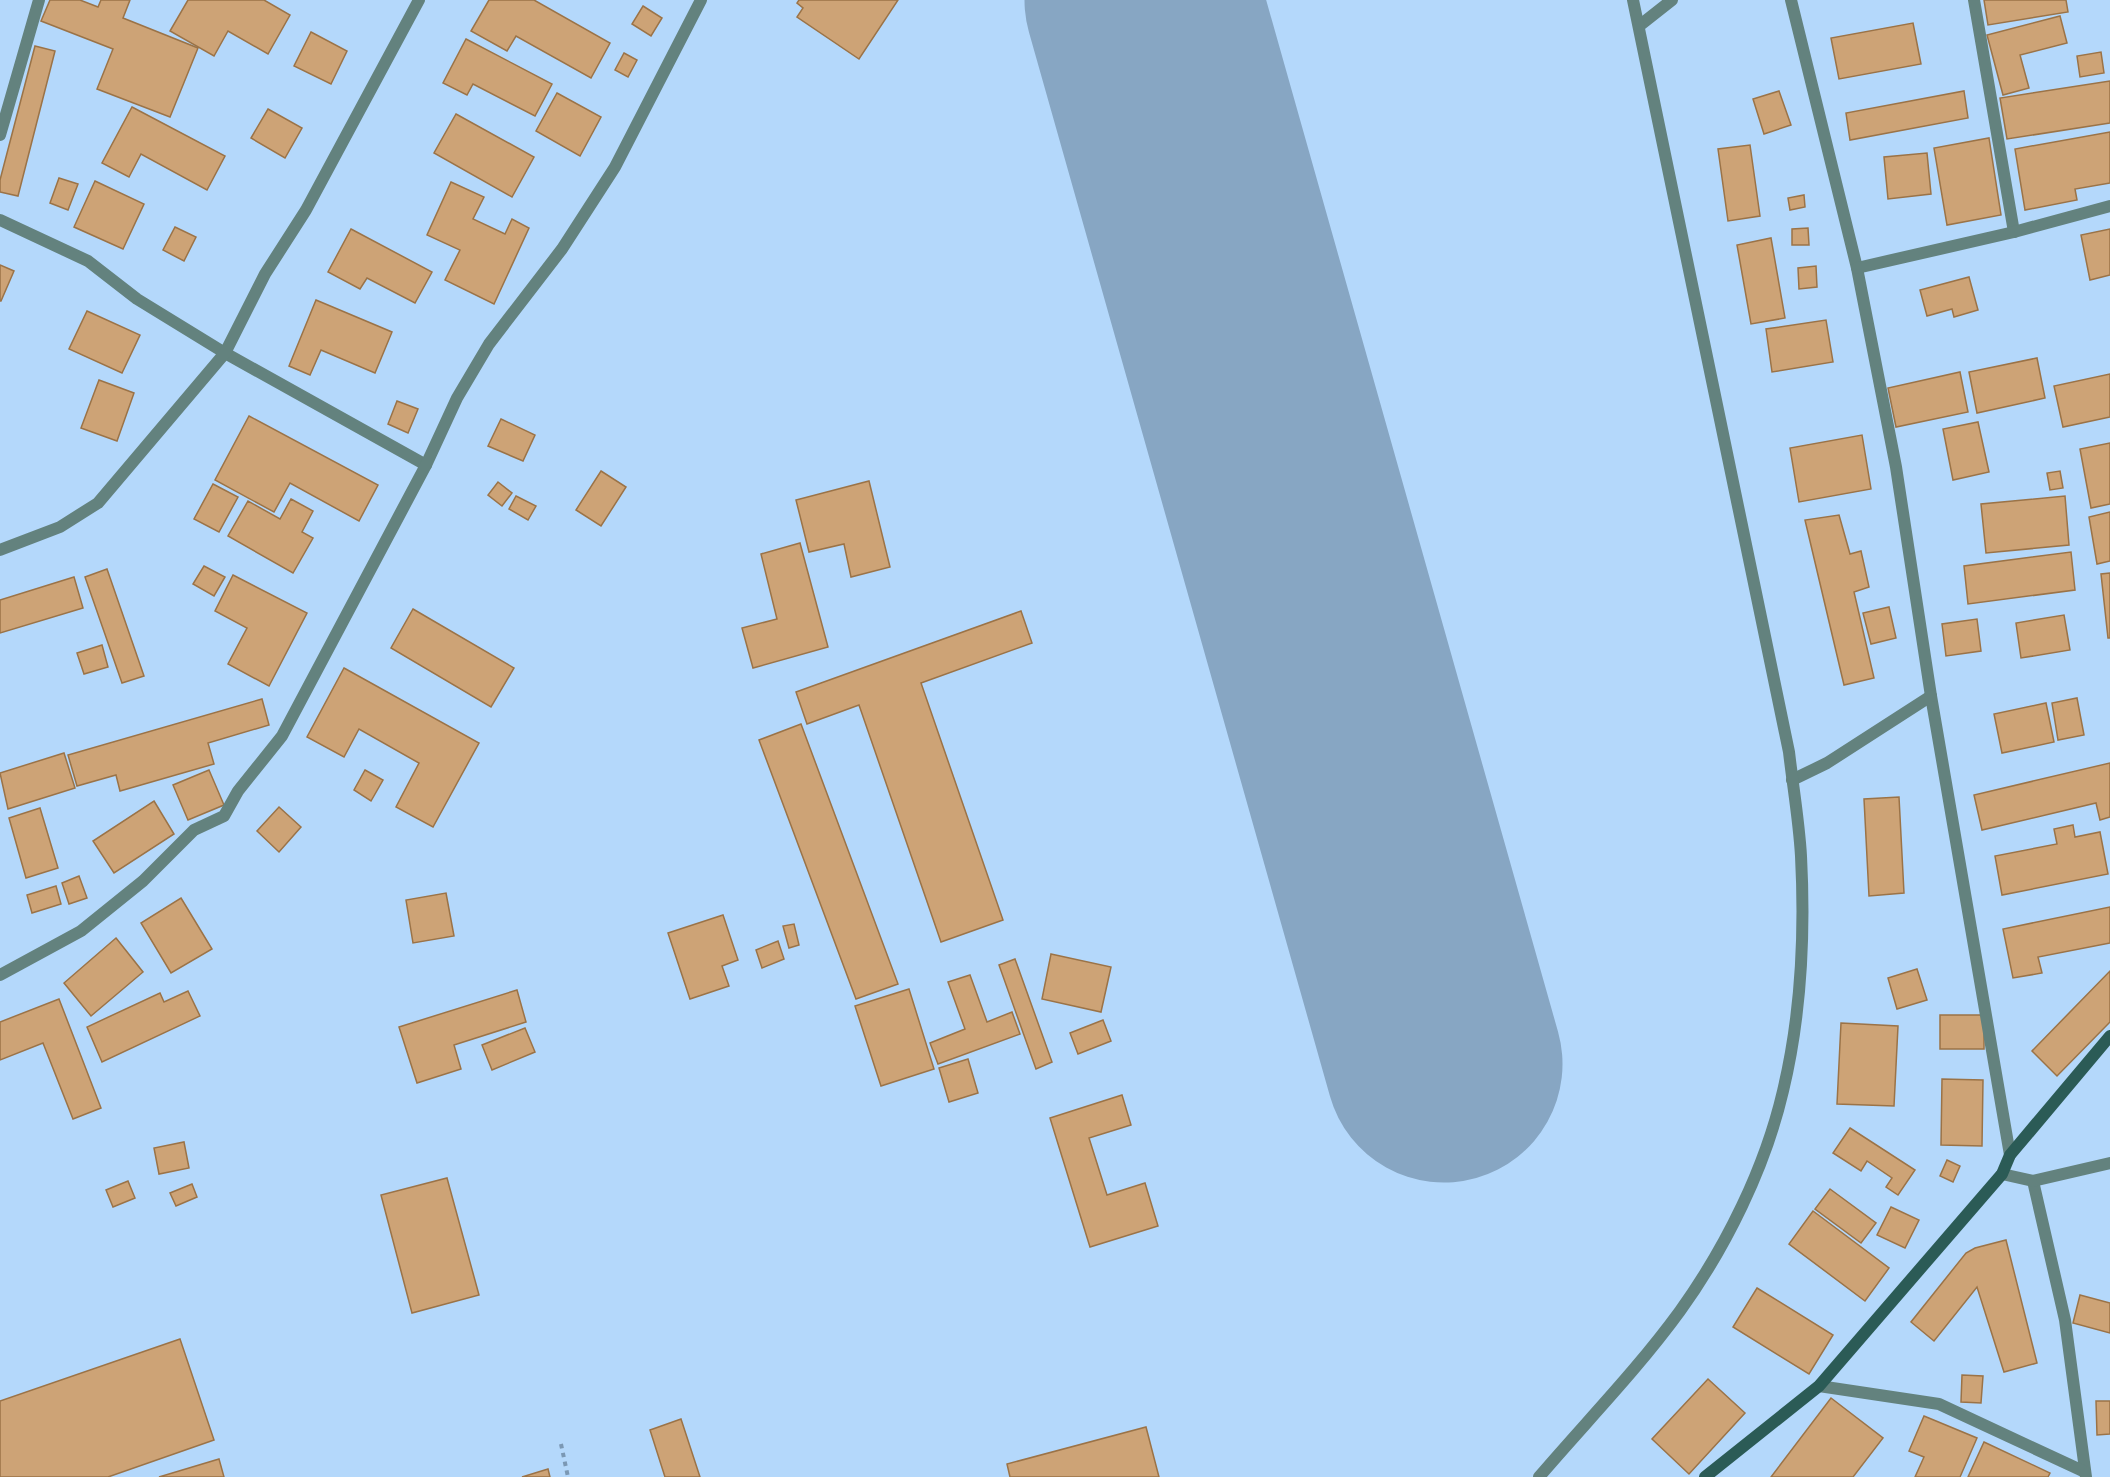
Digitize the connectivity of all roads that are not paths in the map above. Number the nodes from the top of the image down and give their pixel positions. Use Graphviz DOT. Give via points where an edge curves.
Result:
graph roads {
  1 [pos="39,0"];
  2 [pos="419,0"];
  3 [pos="701,0"];
  4 [pos="1633,0"];
  5 [pos="1672,0"];
  6 [pos="1791,0"];
  7 [pos="1974,0"];
  8 [pos="1639,26"];
  9 [pos="0,135"];
  10 [pos="2110,206"];
  11 [pos="0,220"];
  12 [pos="2014,232"];
  13 [pos="1857,268"];
  14 [pos="225,353"];
  15 [pos="426,465"];
  16 [pos="0,550"];
  17 [pos="1931,696"];
  18 [pos="1792,780"];
  19 [pos="0,975"];
  20 [pos="2110,1035"];
  21 [pos="2010,1155"];
  22 [pos="2110,1163"];
  23 [pos="2002,1174"];
  24 [pos="2034,1181"];
  25 [pos="1819,1386"];
  26 [pos="2086,1474"];
  27 [pos="1539,1477"];
  28 [pos="1705,1477"];
  1 -- 9 [label="street"];
  2 -- 14 [label="street"];
  3 -- 15 [label="street" via="615,166 562,249 489,344 457,398"];
  4 -- 8 [label="street"];
  5 -- 8 [label="street"];
  6 -- 13 [label="street"];
  7 -- 12 [label="street"];
  8 -- 18 [label="street"];
  10 -- 12 [label="street"];
  11 -- 14 [label="street" via="88,261 137,299"];
  12 -- 13 [label="street"];
  13 -- 17 [label="street" via="1896,467"];
  14 -- 15 [label="street"];
  14 -- 16 [label="street" via="98,503 60,527"];
  15 -- 19 [label="street" via="282,736 238,791 224,816 194,831 143,881 81,931"];
  17 -- 18 [label="street" via="1827,763"];
  17 -- 21 [label="street"];
  18 -- 27 [label="street" via="1801,856 1797,1009 1783,1092 1760,1161 1725,1239 1681,1310 1621,1386"];
  20 -- 21 [label="main road"];
  21 -- 23 [label="main road"];
  22 -- 24 [label="street"];
  23 -- 24 [label="street"];
  23 -- 25 [label="main road"];
  24 -- 26 [label="street" via="2065,1320"];
  25 -- 26 [label="street" via="1939,1404"];
  25 -- 28 [label="main road"];
}
